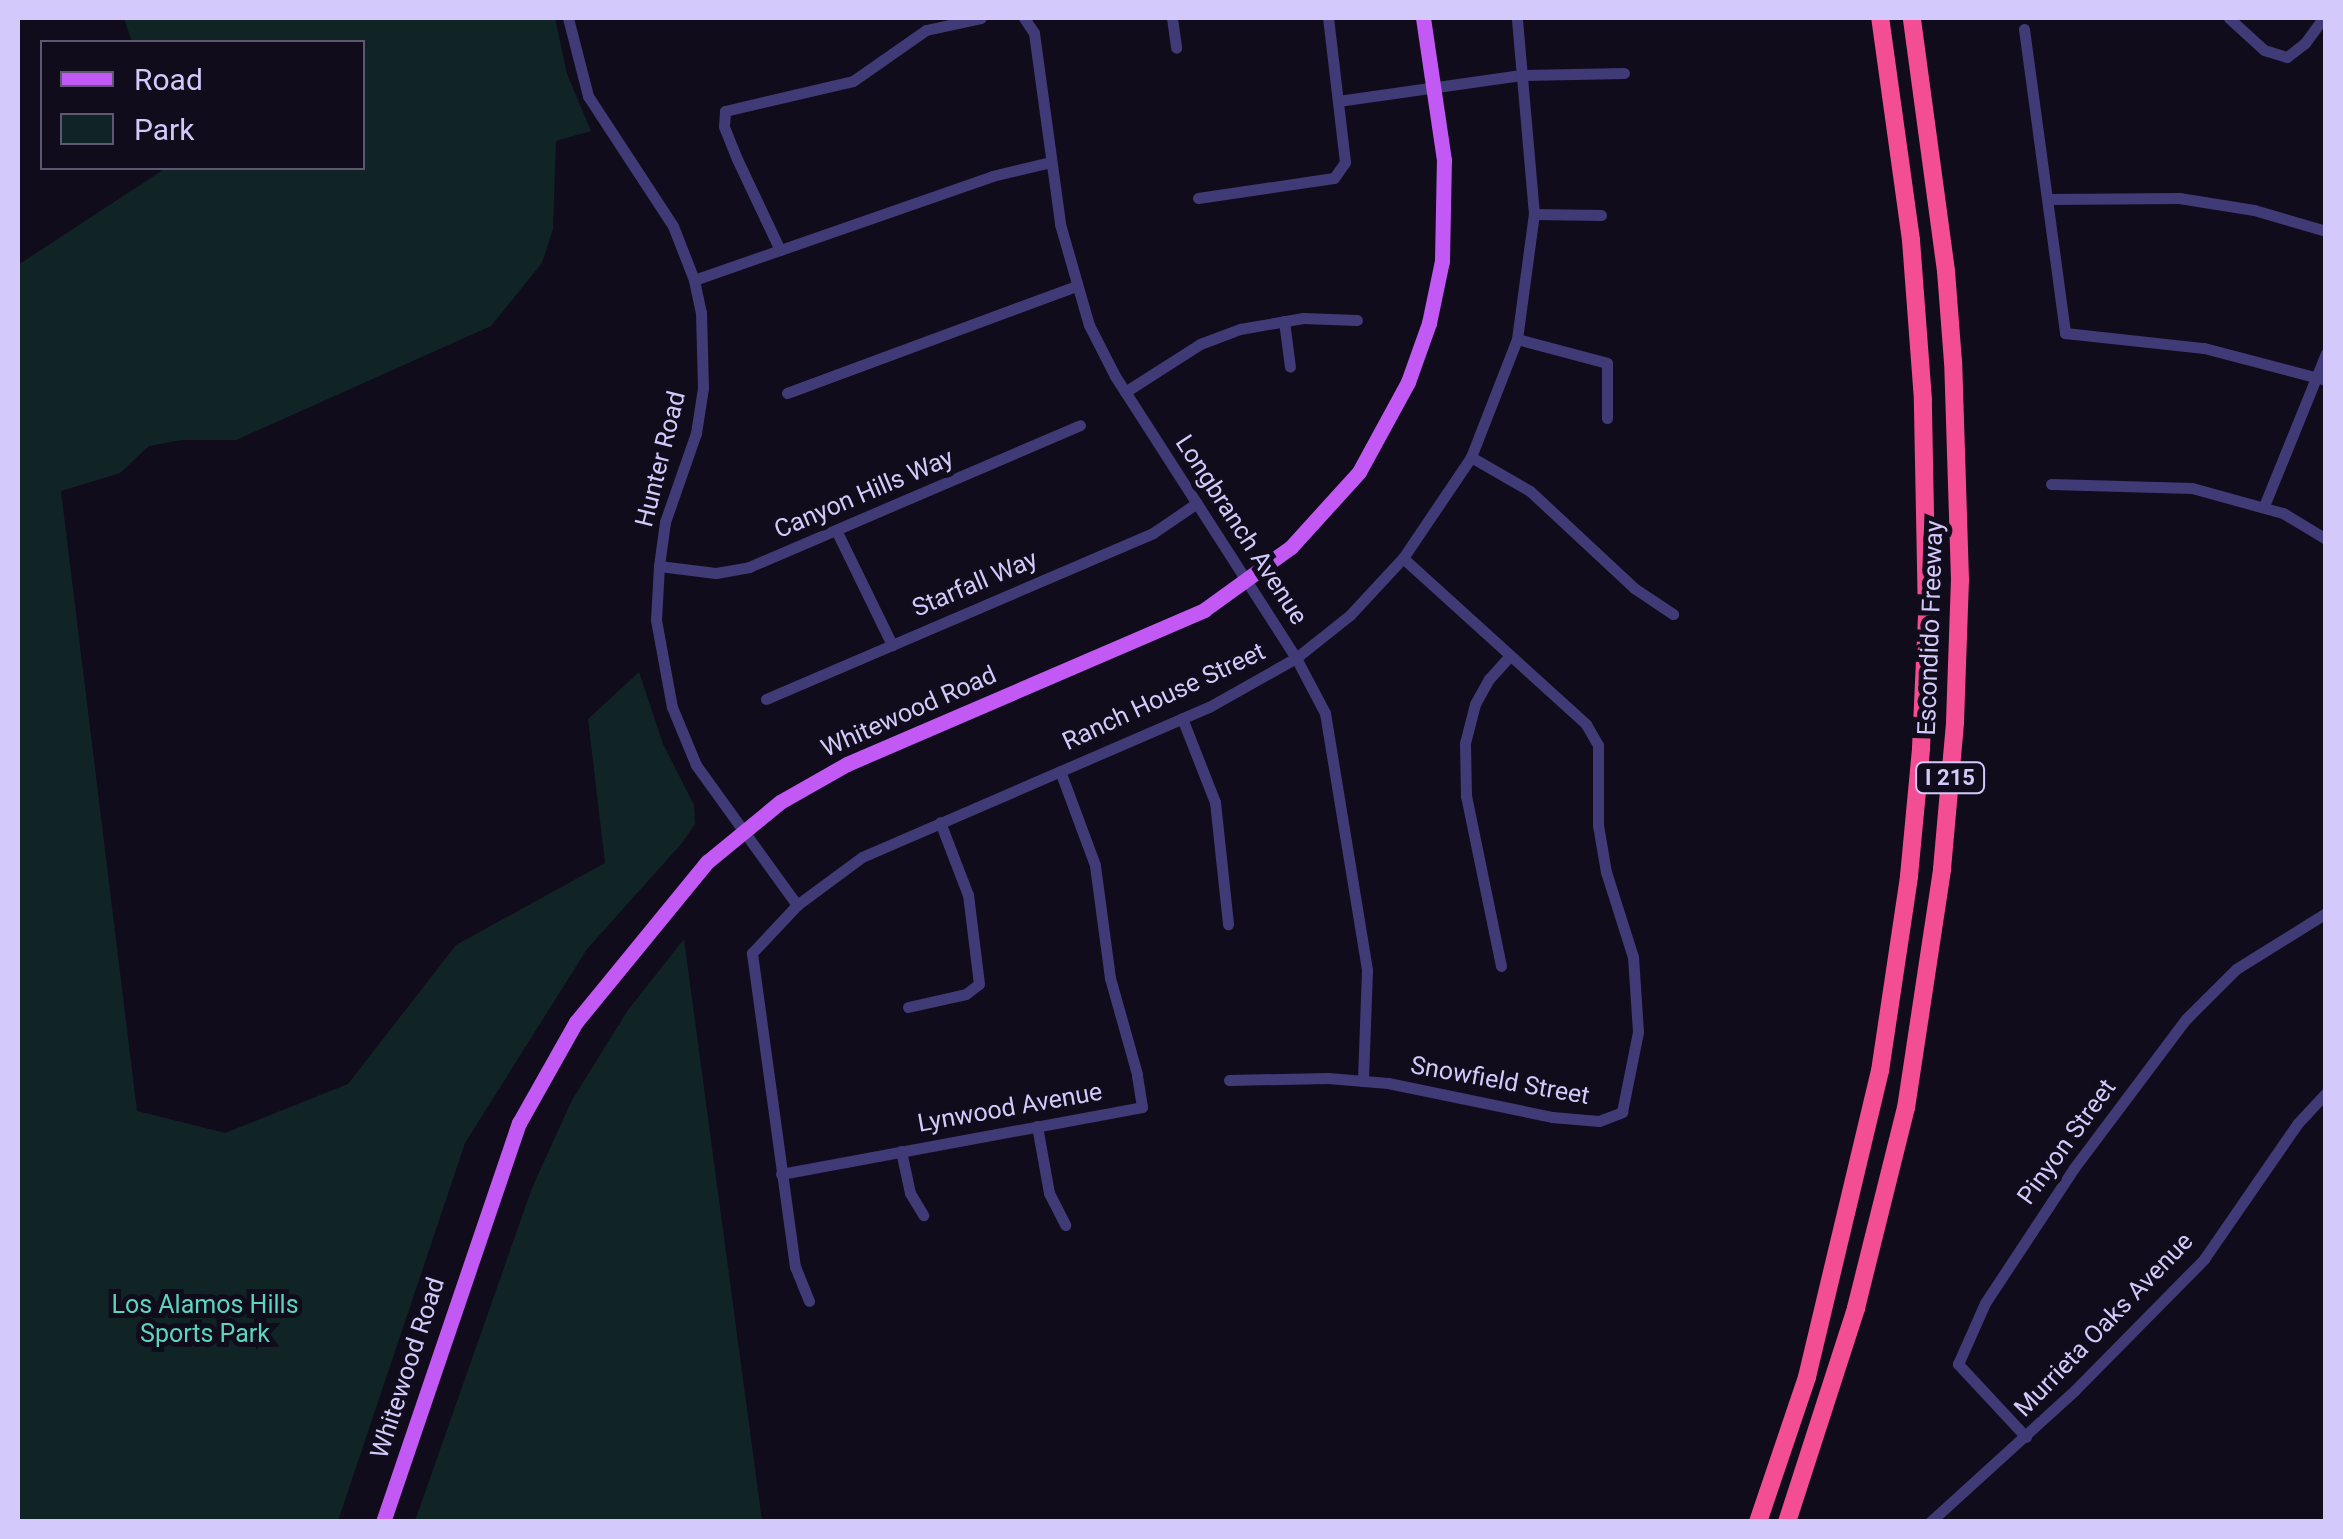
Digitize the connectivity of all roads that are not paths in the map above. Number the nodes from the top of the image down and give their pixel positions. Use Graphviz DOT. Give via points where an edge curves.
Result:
graph roads {
  1 [pos="568,18"];
  2 [pos="981,18"];
  3 [pos="1024,18"];
  4 [pos="1172,18"];
  5 [pos="1328,18"];
  6 [pos="1423,18"];
  7 [pos="1517,18"];
  8 [pos="1880,18"];
  9 [pos="1912,18"];
  10 [pos="2229,18"];
  11 [pos="2324,18"];
  12 [pos="2024,30"];
  13 [pos="1176,48"];
  14 [pos="1624,73"];
  15 [pos="1520,75"];
  16 [pos="1433,88"];
  17 [pos="1338,100"];
  18 [pos="1050,162"];
  19 [pos="1198,198"];
  20 [pos="2049,199"];
  21 [pos="1534,214"];
  22 [pos="1601,216"];
  23 [pos="2326,231"];
  24 [pos="780,250"];
  25 [pos="694,280"];
  26 [pos="1076,286"];
  27 [pos="1357,320"];
  28 [pos="1284,321"];
  29 [pos="1517,340"];
  30 [pos="2326,353"];
  31 [pos="1290,367"];
  32 [pos="2321,378"];
  33 [pos="1125,392"];
  34 [pos="787,393"];
  35 [pos="1607,418"];
  36 [pos="1080,425"];
  37 [pos="1472,456"];
  38 [pos="2052,484"];
  39 [pos="1197,503"];
  40 [pos="2264,506"];
  41 [pos="837,532"];
  42 [pos="2326,539"];
  43 [pos="1403,558"];
  44 [pos="659,566"];
  45 [pos="1248,582"];
  46 [pos="1673,614"];
  47 [pos="892,644"];
  48 [pos="1510,656"];
  49 [pos="1296,658"];
  50 [pos="766,698"];
  51 [pos="1182,718"];
  52 [pos="1060,771"];
  53 [pos="940,822"];
  54 [pos="742,830"];
  55 [pos="797,905"];
  56 [pos="2326,913"];
  57 [pos="1228,924"];
  58 [pos="1501,966"];
  59 [pos="908,1007"];
  60 [pos="1228,1080"];
  61 [pos="1363,1081"];
  62 [pos="2326,1093"];
  63 [pos="1037,1126"];
  64 [pos="901,1151"];
  65 [pos="781,1174"];
  66 [pos="923,1216"];
  67 [pos="1065,1225"];
  68 [pos="809,1301"];
  69 [pos="2026,1437"];
  70 [pos="383,1522"];
  71 [pos="1758,1522"];
  72 [pos="1786,1522"];
  73 [pos="1930,1522"];
  1 -- 25 [label="street, Hunter Road" via="588,96 654,192"];
  2 -- 24 [label="street" via="926,30 853,80 725,111 730,142"];
  3 -- 18 [label="street, Longbranch Avenue" via="1034,33"];
  4 -- 13 [label="street"];
  5 -- 17 [label="street"];
  6 -- 16 [label="main road, Whitewood Road"];
  7 -- 15 [label="street, Ranch House Street"];
  8 -- 71 [label="highway, Escondido Freeway / I 215" via="1911,240 1923,400 1927,618 1921,748 1880,1071 1807,1377"];
  9 -- 72 [label="highway, Escondido Freeway / I 215" via="1953,362 1960,580 1954,740 1906,1108 1856,1308"];
  10 -- 11 [label="street" via="2264,50 2287,57"];
  12 -- 20 [label="street"];
  14 -- 15 [label="street"];
  15 -- 16 [label="street"];
  15 -- 21 [label="street, Ranch House Street"];
  16 -- 17 [label="street"];
  16 -- 45 [label="main road, Whitewood Road" via="1444,160 1444,231 1420,352 1391,419 1344,492"];
  17 -- 19 [label="street" via="1345,162 1334,178"];
  18 -- 24 [label="street"];
  18 -- 26 [label="street, Longbranch Avenue"];
  20 -- 23 [label="street" via="2179,198"];
  20 -- 32 [label="street" via="2065,333 2204,348"];
  21 -- 22 [label="street"];
  21 -- 29 [label="street, Ranch House Street"];
  24 -- 25 [label="street"];
  25 -- 44 [label="street, Hunter Road" via="703,388"];
  26 -- 33 [label="street, Longbranch Avenue"];
  26 -- 34 [label="street"];
  27 -- 28 [label="street"];
  28 -- 31 [label="street"];
  28 -- 33 [label="street" via="1200,344"];
  29 -- 35 [label="street" via="1607,363"];
  29 -- 37 [label="street, Ranch House Street"];
  30 -- 32 [label="street"];
  32 -- 40 [label="street"];
  33 -- 39 [label="street, Longbranch Avenue"];
  36 -- 41 [label="street, Canyon Hills Way"];
  37 -- 43 [label="street, Ranch House Street"];
  37 -- 46 [label="street" via="1530,491 1634,588"];
  38 -- 40 [label="street" via="2192,488"];
  39 -- 45 [label="street, Longbranch Avenue"];
  39 -- 47 [label="street, Starfall Way" via="1153,532"];
  40 -- 42 [label="street"];
  41 -- 44 [label="street, Canyon Hills Way" via="750,567 716,573"];
  41 -- 47 [label="street"];
  43 -- 48 [label="street"];
  43 -- 49 [label="street, Ranch House Street" via="1350,615"];
  44 -- 54 [label="street, Hunter Road" via="656,620 672,707 696,765"];
  45 -- 49 [label="street, Longbranch Avenue"];
  45 -- 54 [label="main road, Whitewood Road" via="1168,627 848,764"];
  47 -- 50 [label="street, Starfall Way"];
  48 -- 58 [label="street" via="1475,704 1464,742 1466,796"];
  48 -- 61 [label="street, Snowfield Street" via="1586,724 1598,745 1598,824 1633,957 1637,1014 1622,1112 1599,1121 1552,1117"];
  49 -- 51 [label="street, Ranch House Street"];
  49 -- 61 [label="street, Longbranch Avenue" via="1325,713 1344,822 1367,970"];
  51 -- 52 [label="street, Ranch House Street"];
  51 -- 57 [label="street" via="1216,802"];
  52 -- 53 [label="street, Ranch House Street"];
  52 -- 63 [label="street, Lynwood Avenue" via="1095,865 1110,978 1142,1107"];
  53 -- 55 [label="street, Ranch House Street" via="862,857"];
  53 -- 59 [label="street" via="968,896 978,984 966,994"];
  54 -- 55 [label="street, Hunter Road"];
  54 -- 70 [label="main road, Whitewood Road" via="610,976 546,1070 496,1182"];
  55 -- 65 [label="street, Ranch House Street" via="751,961"];
  56 -- 69 [label="street, Pinyon Street" via="2236,968 2186,1019 2074,1168 1985,1304 1958,1364"];
  60 -- 61 [label="street, Snowfield Street"];
  62 -- 69 [label="street, Murrieta Oaks Avenue" via="2297,1124 2204,1259"];
  63 -- 64 [label="street, Lynwood Avenue"];
  63 -- 67 [label="street" via="1050,1192"];
  64 -- 65 [label="street, Lynwood Avenue"];
  64 -- 66 [label="street"];
  65 -- 68 [label="street" via="795,1267"];
  69 -- 73 [label="street, Murrieta Oaks Avenue"];
}
